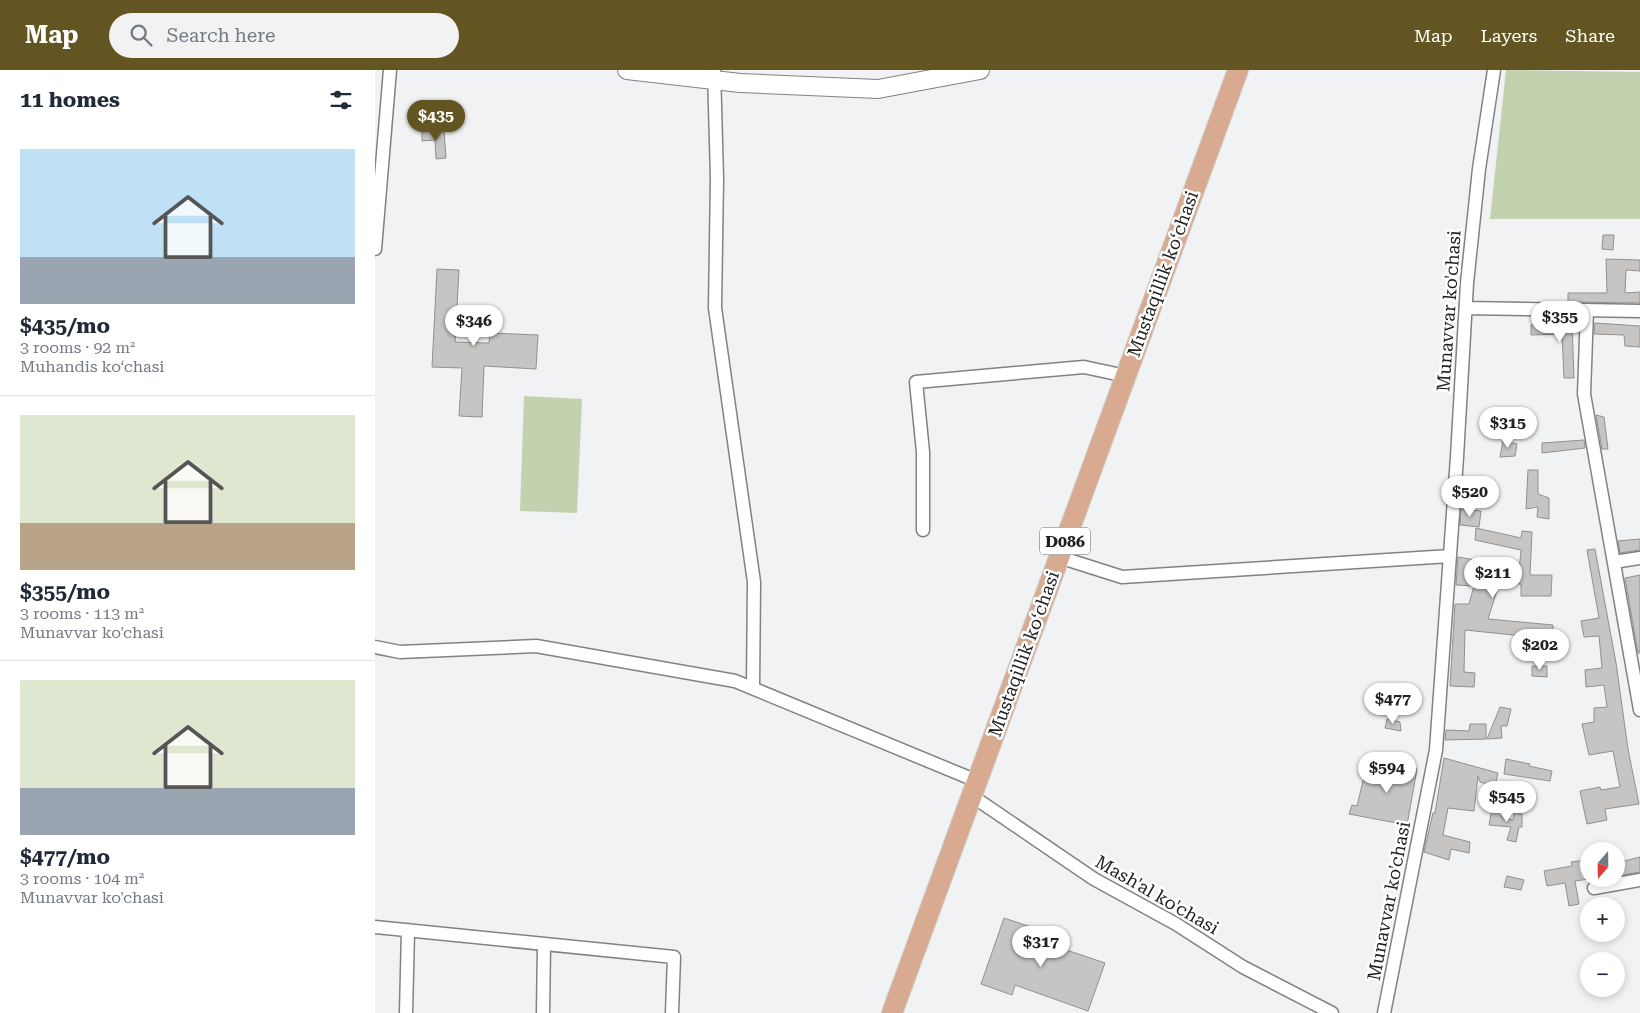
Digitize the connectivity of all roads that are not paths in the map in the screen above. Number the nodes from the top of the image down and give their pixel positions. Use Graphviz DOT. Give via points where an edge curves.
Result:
graph roads {
  1 [pos="390,70"];
  2 [pos="627,70"];
  3 [pos="980,70"];
  4 [pos="1238,70"];
  5 [pos="1494,70"];
  6 [pos="713,75"];
  7 [pos="375,249"];
  8 [pos="1466,308"];
  9 [pos="1587,310"];
  10 [pos="1640,311"];
  11 [pos="1126,376"];
  12 [pos="923,530"];
  13 [pos="1450,556"];
  14 [pos="1059,557"];
  15 [pos="1640,558"];
  16 [pos="1614,562"];
  17 [pos="375,647"];
  18 [pos="753,687"];
  19 [pos="1640,710"];
  20 [pos="974,789"];
  21 [pos="1640,880"];
  22 [pos="1625,883"];
  23 [pos="375,927"];
  24 [pos="408,930"];
  25 [pos="544,944"];
  26 [pos="405,1013"];
  27 [pos="543,1013"];
  28 [pos="672,1013"];
  29 [pos="892,1013"];
  30 [pos="1332,1013"];
  31 [pos="1383,1013"];
  1 -- 7 [label="street"];
  2 -- 6 [label="street"];
  3 -- 6 [label="street" via="878,89 740,83"];
  4 -- 11 [label="main road, Mustaqillik koʻchasi / D086"];
  5 -- 8 [label="street, Munavvar ko'chasi" via="1479,169"];
  6 -- 18 [label="street" via="717,178 715,308 754,582"];
  8 -- 9 [label="street"];
  8 -- 13 [label="street, Munavvar ko'chasi"];
  9 -- 10 [label="street"];
  9 -- 16 [label="street" via="1584,394"];
  11 -- 12 [label="street" via="1084,367 916,382 923,452"];
  11 -- 14 [label="main road, Mustaqillik koʻchasi / D086"];
  13 -- 14 [label="street" via="1122,577"];
  13 -- 31 [label="street, Munavvar ko'chasi" via="1436,750"];
  14 -- 20 [label="main road, Mustaqillik koʻchasi / D086"];
  15 -- 16 [label="street"];
  16 -- 19 [label="street"];
  17 -- 18 [label="street, Mash'al ko'chasi" via="399,652 535,646 735,680"];
  18 -- 20 [label="street, Mash'al ko'chasi"];
  20 -- 29 [label="main road, Mustaqillik koʻchasi / D086"];
  20 -- 30 [label="street, Mash'al ko'chasi" via="1094,879 1176,924 1243,967"];
  21 -- 22 [label="street"];
  23 -- 24 [label="street"];
  24 -- 25 [label="street"];
  24 -- 26 [label="street"];
  25 -- 27 [label="street"];
  25 -- 28 [label="street" via="674,958"];
}
